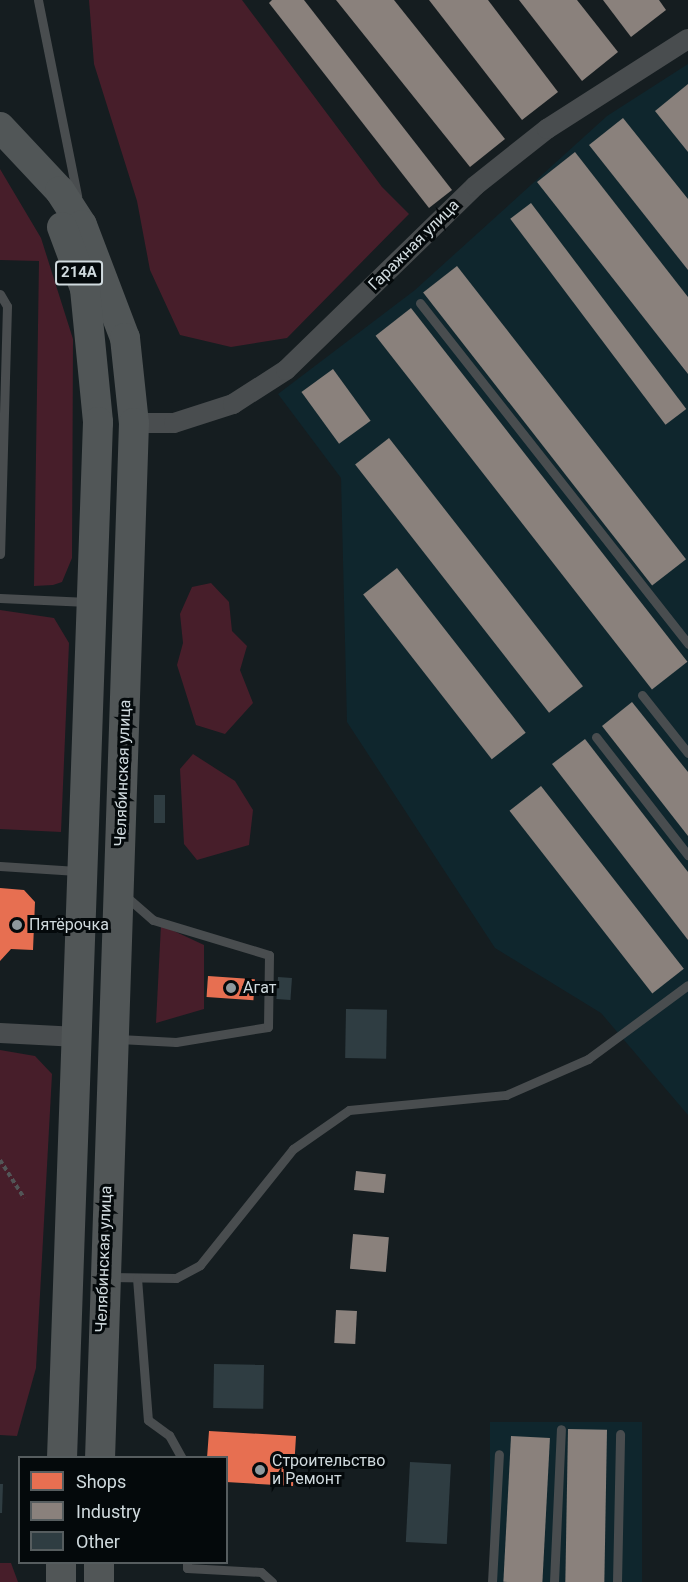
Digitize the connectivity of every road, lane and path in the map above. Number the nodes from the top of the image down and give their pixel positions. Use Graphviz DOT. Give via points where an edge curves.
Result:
graph roads {
  1 [pos="38,0"];
  2 [pos="688,39"];
  3 [pos="0,127"];
  4 [pos="0,147"];
  5 [pos="82,225"];
  6 [pos="0,294"];
  7 [pos="420,303"];
  8 [pos="98,422"];
  9 [pos="134,423"];
  10 [pos="0,554"];
  11 [pos="0,598"];
  12 [pos="92,603"];
  13 [pos="688,644"];
  14 [pos="642,695"];
  15 [pos="596,737"];
  16 [pos="688,753"];
  17 [pos="688,855"];
  18 [pos="0,867"];
  19 [pos="86,871"];
  20 [pos="119,891"];
  21 [pos="688,986"];
  22 [pos="0,1033"];
  23 [pos="78,1037"];
  24 [pos="114,1039"];
  25 [pos="0,1160"];
  26 [pos="24,1198"];
  27 [pos="65,1275"];
  28 [pos="102,1276"];
  29 [pos="137,1278"];
  30 [pos="561,1429"];
  31 [pos="620,1434"];
  32 [pos="62,1454"];
  33 [pos="100,1454"];
  34 [pos="499,1454"];
  35 [pos="181,1456"];
  36 [pos="62,1564"];
  37 [pos="99,1564"];
  38 [pos="187,1564"];
  39 [pos="61,1582"];
  40 [pos="99,1582"];
  41 [pos="272,1582"];
  42 [pos="492,1582"];
  43 [pos="554,1582"];
  44 [pos="616,1582"];
  1 -- 5 [label="lane"];
  2 -- 9 [label="street, Гаражная улица" via="547,129 475,186 286,370 233,404 174,423"];
  3 -- 5 [label="main road, Челябинская улица" via="60,191"];
  4 -- 8 [label="main road, Челябинская улица / 214А" via="30,178 65,233 85,289"];
  5 -- 9 [label="main road, Челябинская улица" via="124,338"];
  6 -- 10 [label="lane" via="7,306"];
  7 -- 13 [label="lane"];
  8 -- 9 [label="main road"];
  8 -- 12 [label="main road, Челябинская улица / 214А"];
  9 -- 20 [label="main road, Челябинская улица"];
  11 -- 12 [label="lane"];
  12 -- 19 [label="main road, Челябинская улица / 214А"];
  14 -- 16 [label="lane"];
  15 -- 17 [label="lane"];
  18 -- 19 [label="lane"];
  19 -- 23 [label="main road, Челябинская улица / 214А"];
  20 -- 24 [label="main road, Челябинская улица"];
  20 -- 24 [label="lane" via="153,920 268,955 268,1027 176,1042"];
  21 -- 29 [label="lane" via="588,1059 506,1095 349,1110 293,1149 200,1265 176,1278"];
  22 -- 23 [label="street"];
  23 -- 24 [label="main road"];
  23 -- 27 [label="main road, Челябинская улица / 214А"];
  24 -- 28 [label="main road, Челябинская улица"];
  25 -- 26 [label="path"];
  27 -- 28 [label="main road"];
  27 -- 32 [label="main road, Челябинская улица / 214А"];
  28 -- 29 [label="lane"];
  28 -- 33 [label="main road, Челябинская улица"];
  29 -- 35 [label="lane" via="148,1420 169,1435"];
  30 -- 43 [label="lane"];
  31 -- 44 [label="lane"];
  32 -- 33 [label="main road"];
  34 -- 42 [label="lane"];
  36 -- 39 [label="main road"];
  37 -- 40 [label="main road"];
  38 -- 41 [label="lane" via="186,1568 261,1572"];
}
